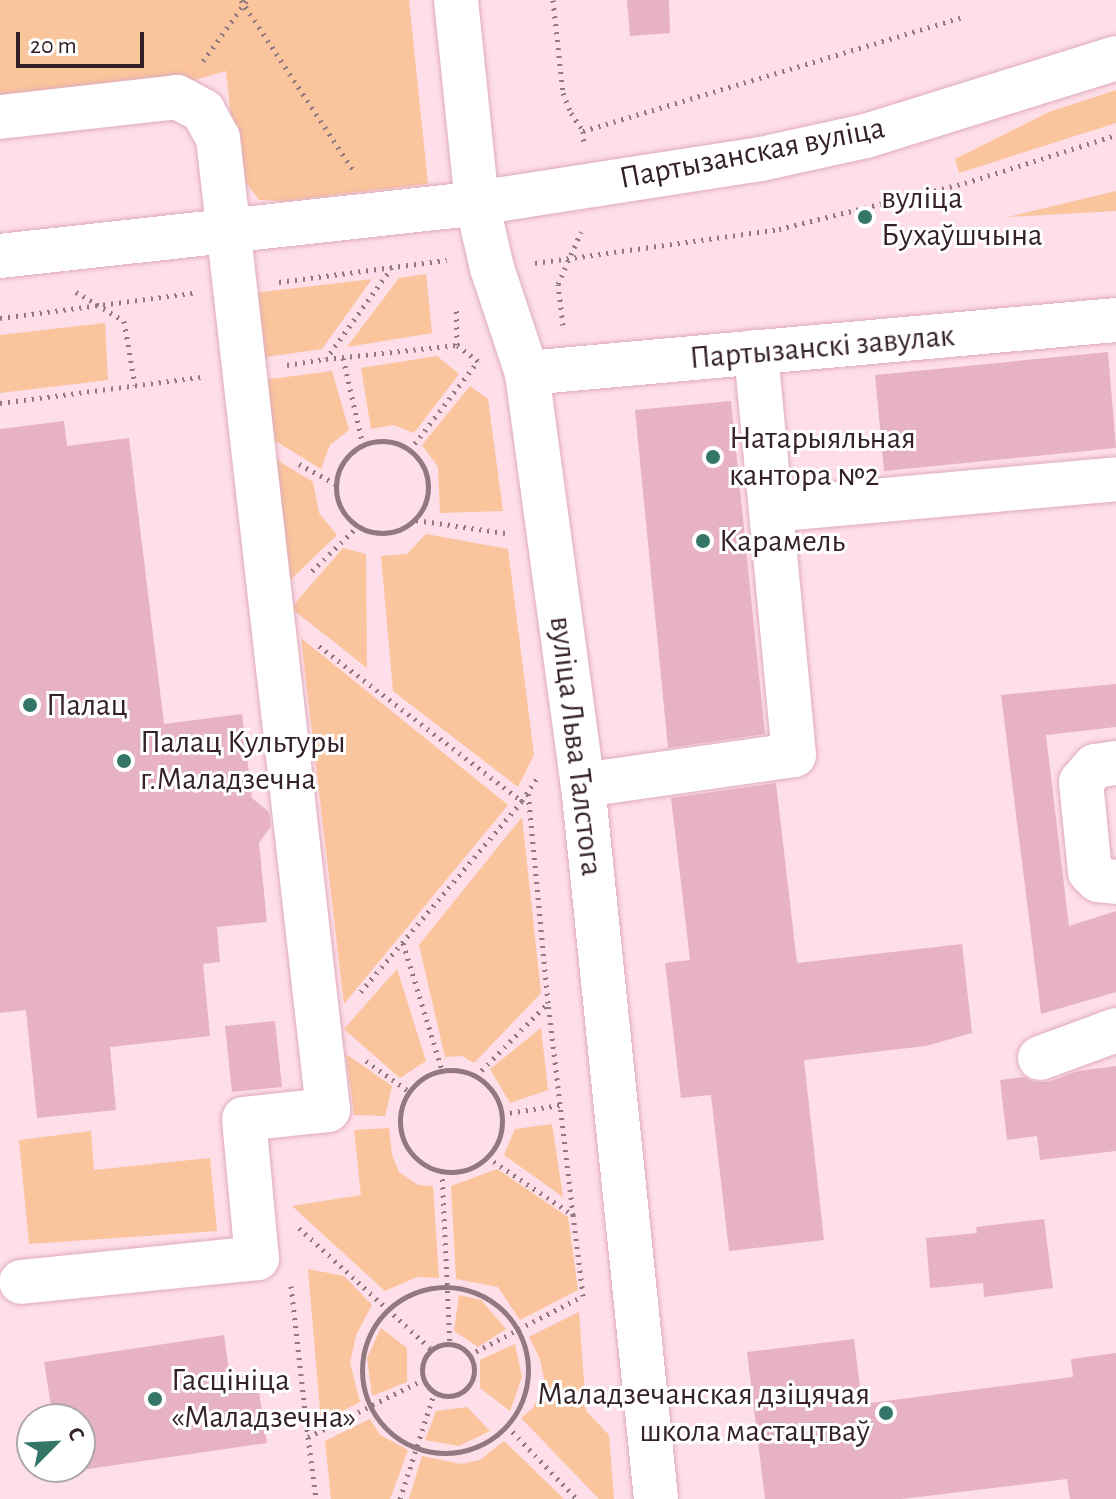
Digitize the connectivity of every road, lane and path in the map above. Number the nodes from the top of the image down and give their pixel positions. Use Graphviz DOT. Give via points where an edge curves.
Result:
graph roads {
  1 [pos="456,0"];
  2 [pos="244,2"];
  3 [pos="963,17"];
  4 [pos="1116,58"];
  5 [pos="177,97"];
  6 [pos="0,117"];
  7 [pos="583,131"];
  8 [pos="1116,135"];
  9 [pos="477,203"];
  10 [pos="383,214"];
  11 [pos="230,231"];
  12 [pos="6,256"];
  13 [pos="392,267"];
  14 [pos="492,268"];
  15 [pos="456,301"];
  16 [pos="1116,320"];
  17 [pos="457,345"];
  18 [pos="756,352"];
  19 [pos="343,358"];
  20 [pos="246,371"];
  21 [pos="527,373"];
  22 [pos="135,385"];
  23 [pos="0,403"];
  24 [pos="363,445"];
  25 [pos="410,450"];
  26 [pos="1116,479"];
  27 [pos="772,510"];
  28 [pos="416,520"];
  29 [pos="357,527"];
  30 [pos="516,535"];
  31 [pos="272,610"];
  32 [pos="1116,763"];
  33 [pos="542,770"];
  34 [pos="583,785"];
  35 [pos="528,792"];
  36 [pos="522,801"];
  37 [pos="1116,882"];
  38 [pos="402,942"];
  39 [pos="548,1003"];
  40 [pos="1116,1030"];
  41 [pos="320,1039"];
  42 [pos="1040,1058"];
  43 [pos="442,1070"];
  44 [pos="476,1076"];
  45 [pos="560,1105"];
  46 [pos="502,1114"];
  47 [pos="487,1157"];
  48 [pos="442,1171"];
  49 [pos="250,1185"];
  50 [pos="573,1215"];
  51 [pos="290,1273"];
  52 [pos="21,1282"];
  53 [pos="448,1287"];
  54 [pos="390,1308"];
  55 [pos="519,1330"];
  56 [pos="450,1344"];
  57 [pos="432,1350"];
  58 [pos="469,1355"];
  59 [pos="423,1380"];
  60 [pos="434,1393"];
  61 [pos="370,1405"];
  62 [pos="507,1426"];
  63 [pos="308,1437"];
  64 [pos="415,1447"];
  65 [pos="316,1499"];
  66 [pos="400,1499"];
  67 [pos="577,1499"];
  68 [pos="656,1499"];
  1 -- 9 [label="street, вуліца Льва Талстога"];
  2 -- 5 [label="path"];
  2 -- 10 [label="path"];
  3 -- 7 [label="path"];
  4 -- 9 [label="street, Партызанская вуліца" via="866,136 761,159"];
  5 -- 6 [label="street"];
  5 -- 11 [label="street" via="203,111 218,138"];
  8 -- 14 [label="path" via="965,183 779,229"];
  9 -- 10 [label="street, Партызанская вуліца"];
  9 -- 14 [label="street, вуліца Льва Талстога"];
  10 -- 11 [label="street, Партызанская вуліца"];
  11 -- 12 [label="street, Партызанская вуліца"];
  11 -- 20 [label="street"];
  12 -- 22 [label="path" via="124,321"];
  13 -- 19 [label="path" via="326,359"];
  14 -- 21 [label="street, вуліца Льва Талстога"];
  15 -- 17 [label="path"];
  16 -- 18 [label="street, Партызанскі завулак"];
  17 -- 19 [label="path"];
  17 -- 25 [label="path" via="478,361"];
  18 -- 21 [label="street, Партызанскі завулак"];
  18 -- 27 [label="street"];
  19 -- 24 [label="path"];
  20 -- 22 [label="path"];
  20 -- 31 [label="street"];
  21 -- 34 [label="street, вуліца Льва Талстога"];
  22 -- 23 [label="path"];
  24 -- 25 [label="path" via="382,440"];
  24 -- 29 [label="path" via="343,460 335,489 346,517"];
  25 -- 28 [label="path" via="421,461 428,491"];
  26 -- 27 [label="street"];
  27 -- 34 [label="street" via="794,755"];
  28 -- 29 [label="path" via="388,533"];
  28 -- 30 [label="path"];
  29 -- 31 [label="path"];
  31 -- 36 [label="path"];
  31 -- 41 [label="street"];
  32 -- 37 [label="street" via="1095,766 1081,782 1090,872 1098,880"];
  33 -- 35 [label="path"];
  34 -- 68 [label="street, вуліца Льва Талстога"];
  35 -- 36 [label="path"];
  35 -- 39 [label="path"];
  36 -- 38 [label="path"];
  38 -- 41 [label="path"];
  38 -- 43 [label="path"];
  39 -- 44 [label="path"];
  39 -- 45 [label="path"];
  40 -- 42 [label="street"];
  41 -- 49 [label="street" via="328,1110 244,1119"];
  43 -- 44 [label="path"];
  43 -- 48 [label="path" via="412,1088 400,1121 412,1153"];
  44 -- 46 [label="path" via="489,1086"];
  45 -- 46 [label="path"];
  45 -- 50 [label="path"];
  46 -- 47 [label="path" via="497,1145"];
  47 -- 48 [label="path" via="459,1172"];
  47 -- 50 [label="path"];
  48 -- 53 [label="path"];
  49 -- 52 [label="street" via="257,1258"];
  49 -- 54 [label="path"];
  50 -- 55 [label="path" via="583,1296"];
  51 -- 63 [label="path"];
  53 -- 54 [label="path" via="428,1288"];
  53 -- 55 [label="path" via="483,1295 506,1311"];
  53 -- 56 [label="path"];
  54 -- 57 [label="path"];
  54 -- 61 [label="path" via="366,1341 361,1368"];
  55 -- 58 [label="path"];
  55 -- 62 [label="path" via="528,1361 527,1388"];
  56 -- 57 [label="path"];
  56 -- 58 [label="path"];
  57 -- 59 [label="path" via="422,1363"];
  58 -- 60 [label="path" via="474,1372 467,1388 452,1396"];
  59 -- 60 [label="path"];
  59 -- 61 [label="path"];
  60 -- 64 [label="path"];
  61 -- 63 [label="path"];
  61 -- 64 [label="path" via="398,1440"];
  62 -- 64 [label="path" via="477,1449 450,1455"];
  62 -- 67 [label="path"];
  63 -- 65 [label="path"];
  64 -- 66 [label="path"];
}
